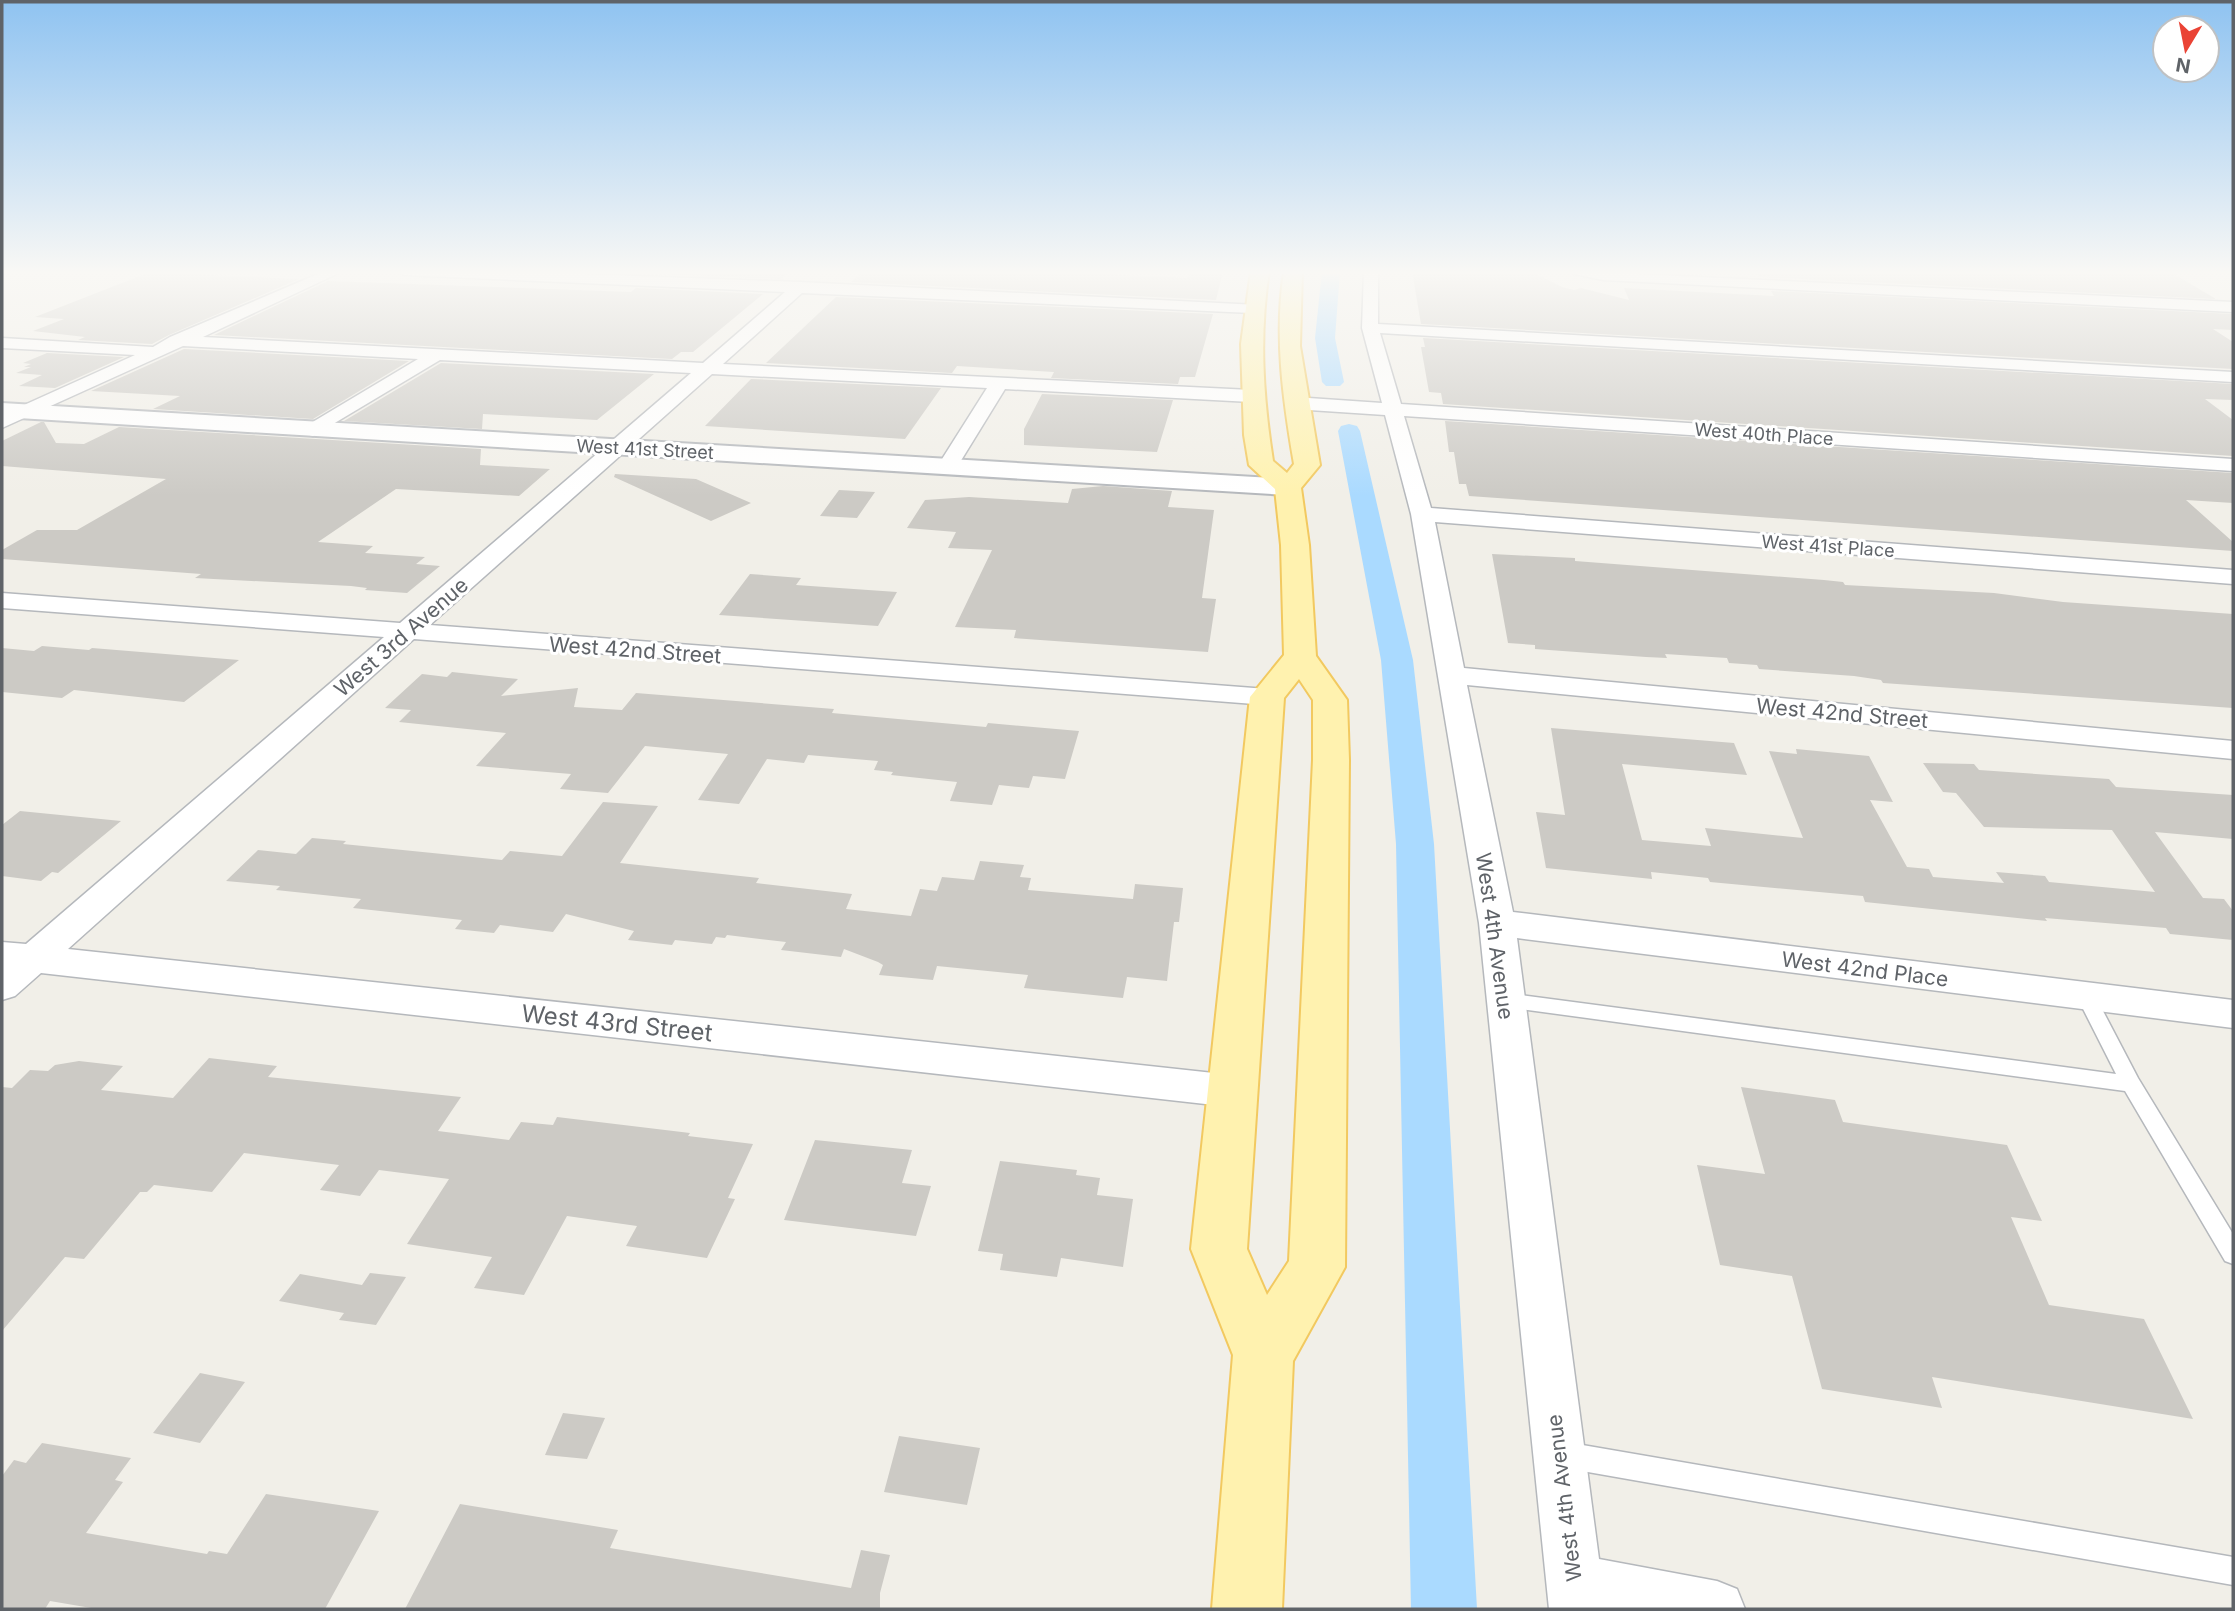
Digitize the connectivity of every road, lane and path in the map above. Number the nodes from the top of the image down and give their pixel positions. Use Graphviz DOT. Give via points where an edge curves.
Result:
graph roads {
  1 [pos="55,346"];
  2 [pos="165,346"];
  3 [pos="272,346"];
  4 [pos="735,346"];
  5 [pos="1250,346"];
  6 [pos="1289,346"];
  7 [pos="1375,346"];
  8 [pos="1690,346"];
  9 [pos="152,352"];
  10 [pos="436,355"];
  11 [pos="712,367"];
  12 [pos="2233,377"];
  13 [pos="999,383"];
  14 [pos="1251,396"];
  15 [pos="1294,403"];
  16 [pos="1392,409"];
  17 [pos="13,411"];
  18 [pos="2,422"];
  19 [pos="313,430"];
  20 [pos="618,447"];
  21 [pos="2233,465"];
  22 [pos="947,467"];
  23 [pos="1289,487"];
  24 [pos="1422,514"];
  25 [pos="2233,577"];
  26 [pos="2,600"];
  27 [pos="407,633"];
  28 [pos="1300,656"];
  29 [pos="1451,675"];
  30 [pos="1268,697"];
  31 [pos="2233,750"];
  32 [pos="1497,923"];
  33 [pos="18,957"];
  34 [pos="2,986"];
  35 [pos="2085,995"];
  36 [pos="1506,1000"];
  37 [pos="2233,1014"];
  38 [pos="2131,1084"];
  39 [pos="1233,1091"];
  40 [pos="2233,1254"];
  41 [pos="1263,1355"];
  42 [pos="1559,1454"];
  43 [pos="2233,1570"];
  44 [pos="1575,1595"];
  45 [pos="1247,1609"];
  46 [pos="1717,1609"];
  1 -- 9 [label="street"];
  2 -- 9 [label="street"];
  3 -- 10 [label="street"];
  4 -- 11 [label="street, West 3rd Avenue"];
  5 -- 14 [label="main road"];
  6 -- 15 [label="main road"];
  7 -- 16 [label="street, West 4th Avenue"];
  8 -- 12 [label="street"];
  9 -- 17 [label="street"];
  10 -- 11 [label="street"];
  10 -- 19 [label="street"];
  11 -- 13 [label="street"];
  11 -- 20 [label="street, West 3rd Avenue"];
  13 -- 14 [label="street"];
  13 -- 22 [label="street"];
  14 -- 23 [label="main road" via="1262,465"];
  15 -- 16 [label="street, West 40th Place"];
  15 -- 23 [label="main road" via="1307,465"];
  16 -- 21 [label="street, West 40th Place"];
  16 -- 24 [label="street, West 4th Avenue"];
  17 -- 18 [label="street"];
  17 -- 19 [label="street, West 41st Street"];
  19 -- 20 [label="street, West 41st Street"];
  20 -- 22 [label="street, West 41st Street"];
  20 -- 27 [label="street, West 3rd Avenue"];
  22 -- 23 [label="street, West 41st Street"];
  23 -- 28 [label="main road"];
  24 -- 25 [label="street, West 41st Place"];
  24 -- 29 [label="street, West 4th Avenue"];
  26 -- 27 [label="street, West 42nd Street"];
  27 -- 30 [label="street, West 42nd Street"];
  27 -- 33 [label="street, West 3rd Avenue"];
  28 -- 30 [label="main road"];
  28 -- 41 [label="main road" via="1330,700 1317,1267"];
  29 -- 31 [label="street, West 42nd Street"];
  29 -- 32 [label="street, West 4th Avenue"];
  30 -- 39 [label="main road"];
  32 -- 35 [label="street, West 42nd Place"];
  32 -- 36 [label="street, West 4th Avenue"];
  33 -- 34 [label="street, West 3rd Avenue"];
  33 -- 39 [label="street, West 43rd Street"];
  35 -- 37 [label="street, West 42nd Place"];
  35 -- 38 [label="lane"];
  36 -- 38 [label="lane"];
  36 -- 42 [label="street, West 4th Avenue"];
  38 -- 40 [label="lane"];
  39 -- 41 [label="main road" via="1219,1249"];
  41 -- 45 [label="main road"];
  42 -- 43 [label="lane"];
  42 -- 44 [label="street, West 4th Avenue"];
  44 -- 46 [label="street"];
}
